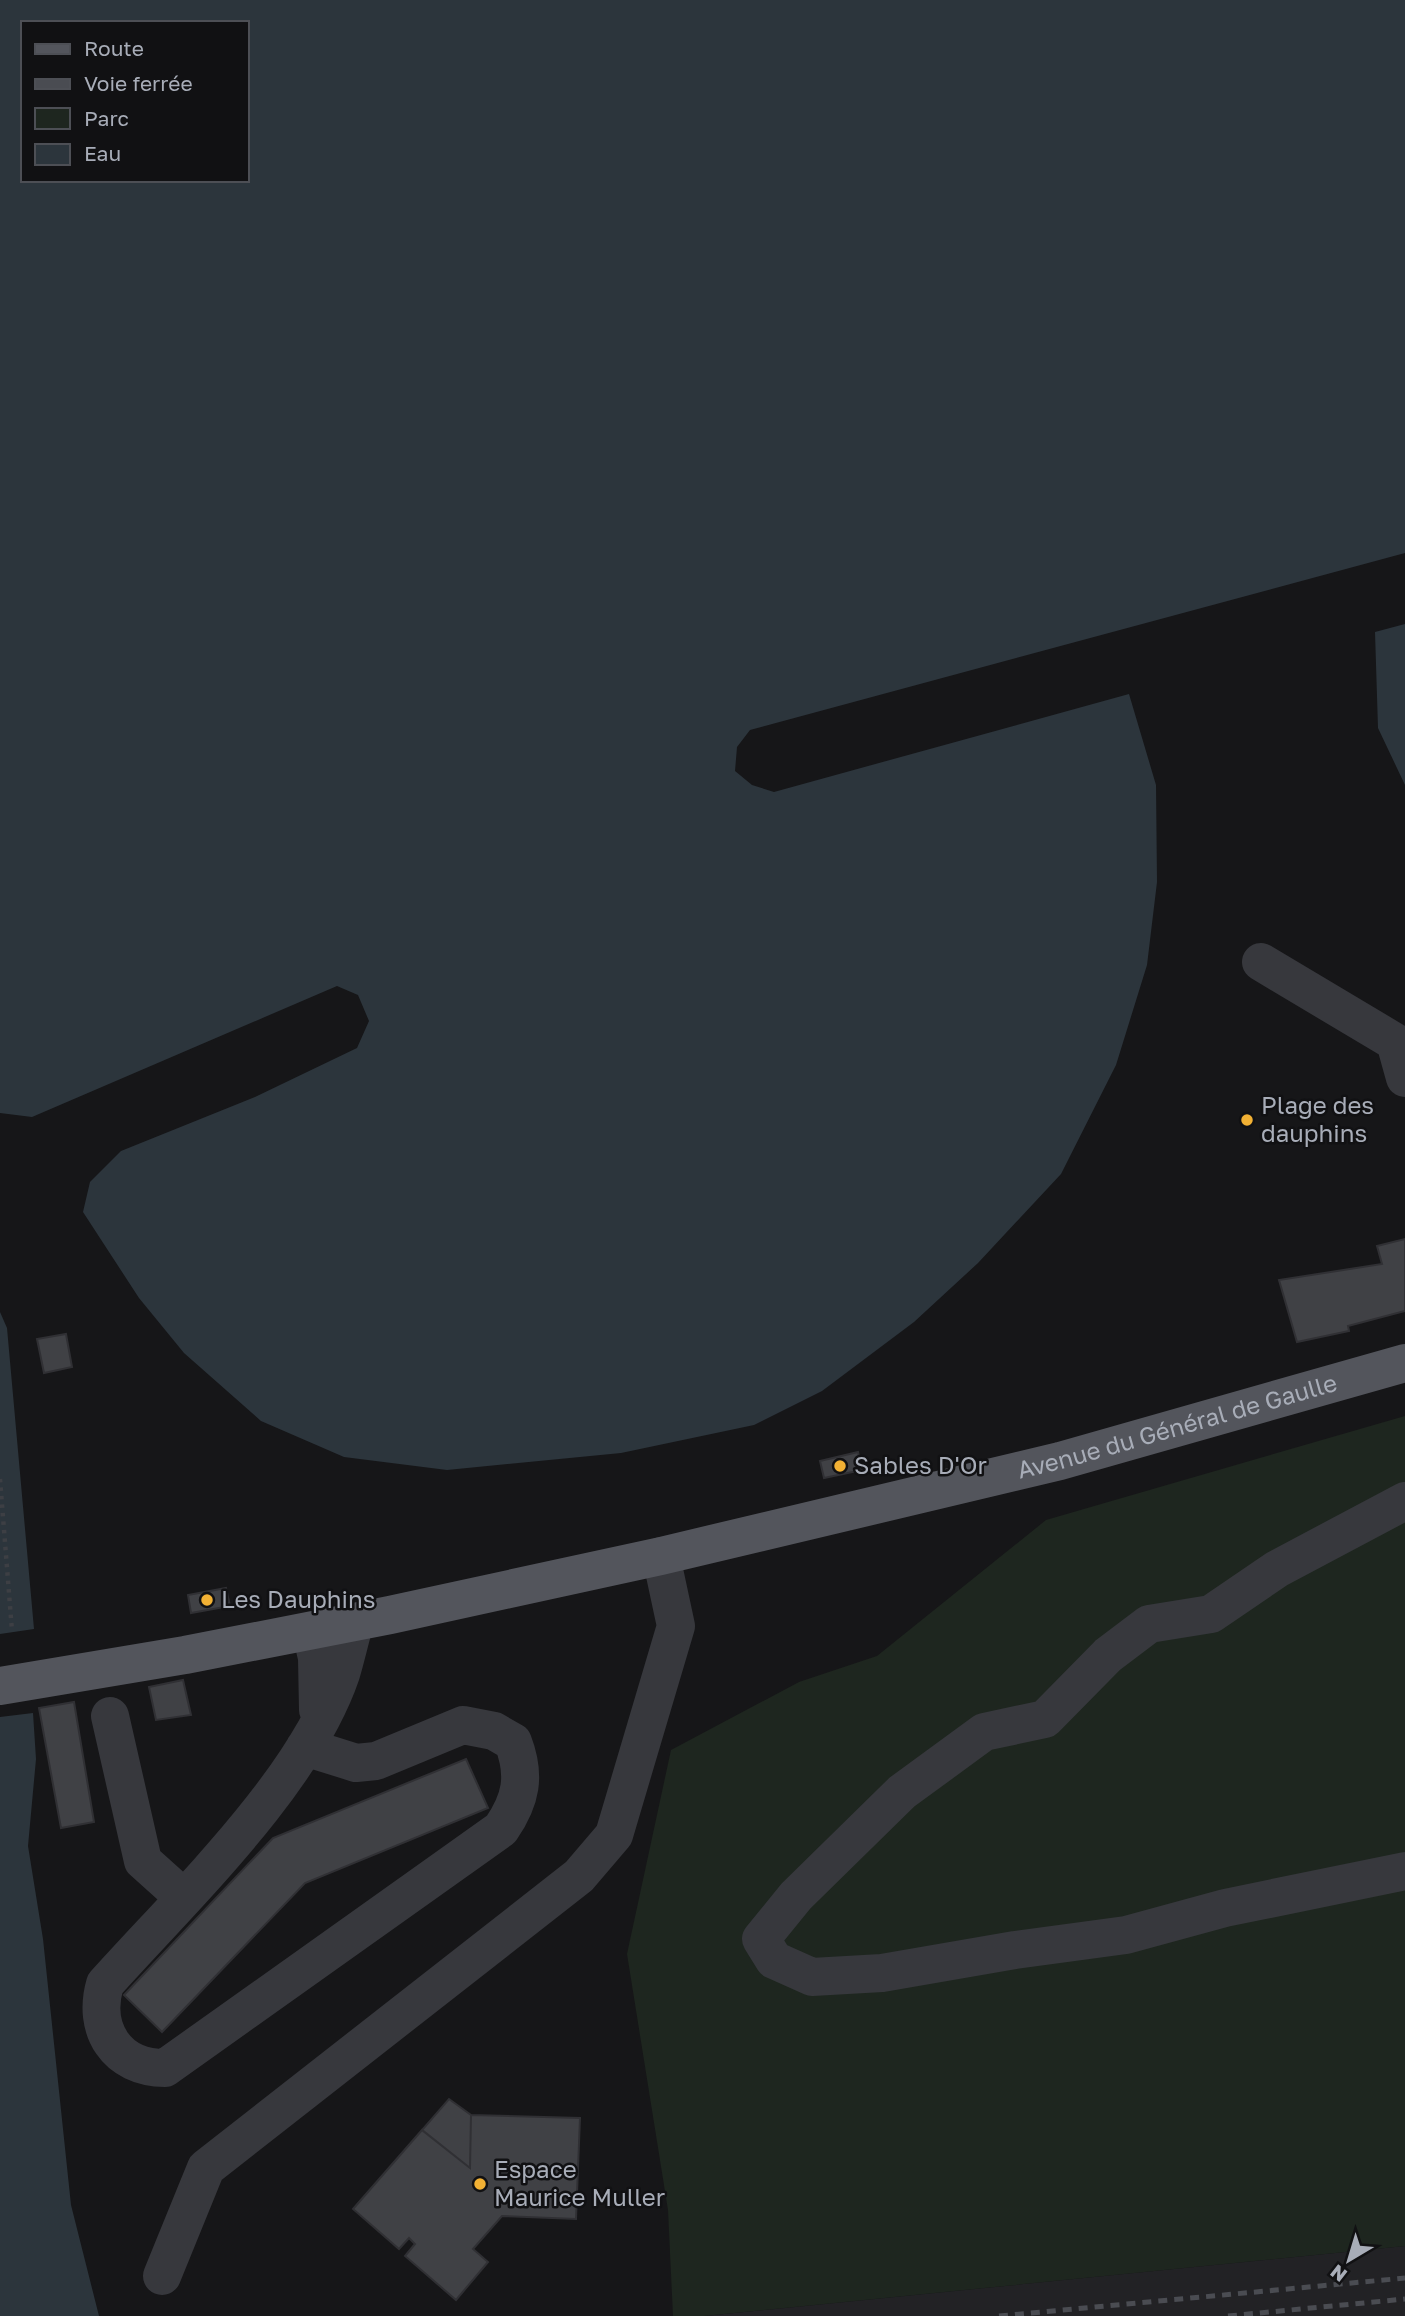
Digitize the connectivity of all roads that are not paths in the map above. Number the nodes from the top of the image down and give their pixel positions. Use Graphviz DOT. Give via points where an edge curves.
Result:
graph roads {
  1 [pos="1261,962"];
  2 [pos="1405,1078"];
  3 [pos="1405,1363"];
  4 [pos="1405,1501"];
  5 [pos="661,1556"];
  6 [pos="355,1622"];
  7 [pos="311,1631"];
  8 [pos="0,1686"];
  9 [pos="110,1716"];
  10 [pos="312,1733"];
  11 [pos="1405,1871"];
  12 [pos="183,1897"];
  13 [pos="162,2276"];
  1 -- 2 [label="lane" via="1395,1042"];
  3 -- 5 [label="main road, Avenue du Général de Gaulle" via="1060,1461"];
  4 -- 11 [label="lane" via="1277,1569 1211,1614 1149,1624 1108,1655 1045,1718 984,1732 902,1791 796,1896 761,1939 774,1960 812,1977 882,1972 1126,1936 1225,1908"];
  5 -- 6 [label="main road, Avenue du Général de Gaulle"];
  5 -- 13 [label="lane" via="676,1626 614,1835 579,1876 206,2168"];
  6 -- 7 [label="main road, Avenue du Général de Gaulle"];
  6 -- 10 [label="lane" via="340,1676"];
  7 -- 8 [label="main road, Avenue du Général de Gaulle"];
  7 -- 10 [label="lane" via="317,1658"];
  9 -- 12 [label="lane" via="143,1861"];
  10 -- 12 [label="lane" via="247,1827"];
  10 -- 12 [label="lane" via="356,1763 376,1761 463,1725 494,1731 513,1742 522,1765 516,1807 501,1829 165,2068 146,2068 108,2040 100,2001 105,1984"];
}
